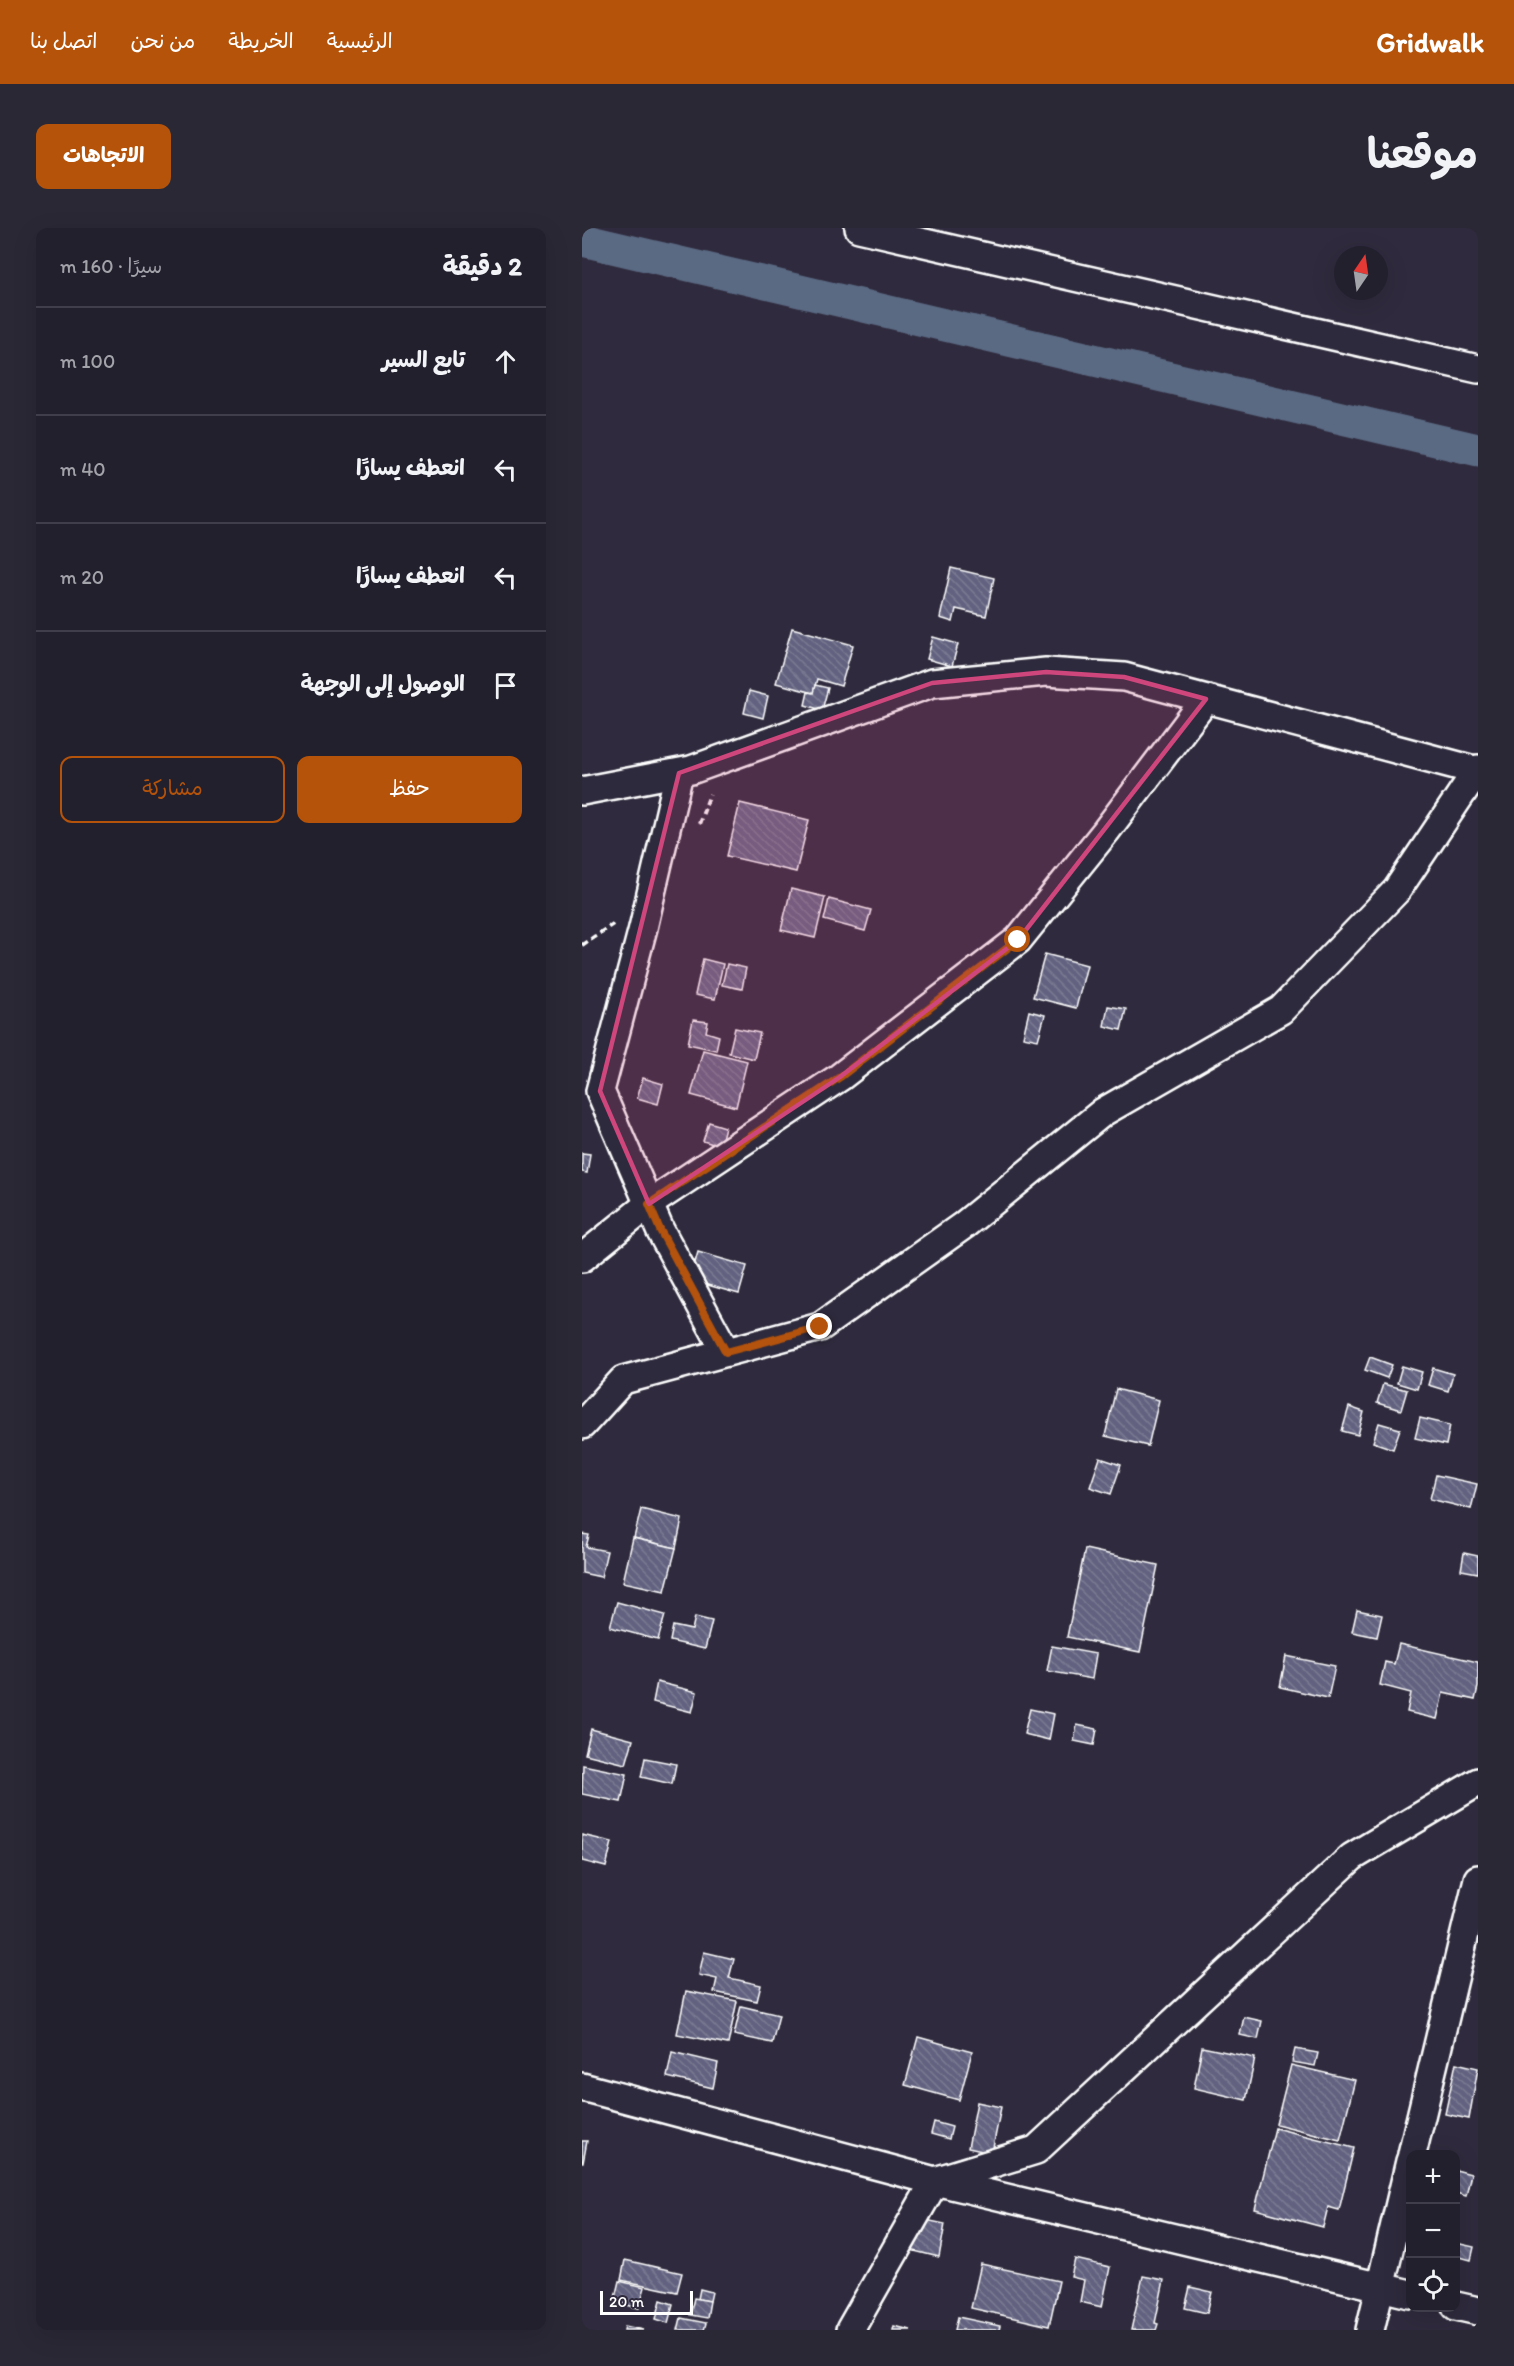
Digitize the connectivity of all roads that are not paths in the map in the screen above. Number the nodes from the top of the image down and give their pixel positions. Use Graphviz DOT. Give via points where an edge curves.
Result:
graph roads {
  1 [pos="859,228"];
  2 [pos="1478,369"];
  3 [pos="1206,699"];
  4 [pos="1477,770"];
  5 [pos="679,773"];
  6 [pos="582,791"];
  7 [pos="649,1204"];
  8 [pos="582,1258"];
  9 [pos="726,1352"];
  10 [pos="582,1425"];
  11 [pos="1478,1782"];
  12 [pos="1478,1879"];
  13 [pos="582,2087"];
  14 [pos="1413,2150"];
  15 [pos="1406,2178"];
  16 [pos="935,2181"];
  17 [pos="1380,2286"];
  18 [pos="1406,2293"];
  19 [pos="1460,2307"];
  20 [pos="1478,2312"];
  21 [pos="849,2329"];
  22 [pos="1370,2330"];
  1 -- 2 [label="street"];
  3 -- 4 [label="street"];
  3 -- 5 [label="street" via="1124,677 1046,672 932,683"];
  3 -- 7 [label="street" via="1018,940 840,1077"];
  4 -- 9 [label="street" via="1397,890 1281,1010 1103,1112 964,1226 820,1327"];
  5 -- 6 [label="street"];
  5 -- 7 [label="street" via="600,1091"];
  7 -- 8 [label="street"];
  7 -- 9 [label="street"];
  9 -- 10 [label="street" via="623,1380"];
  11 -- 16 [label="street" via="1352,1857 1036,2150"];
  12 -- 14 [label="street"];
  13 -- 16 [label="street"];
  15 -- 17 [label="street"];
  16 -- 17 [label="street"];
  16 -- 21 [label="street"];
  17 -- 18 [label="street"];
  17 -- 22 [label="street"];
  19 -- 20 [label="street"];
}
